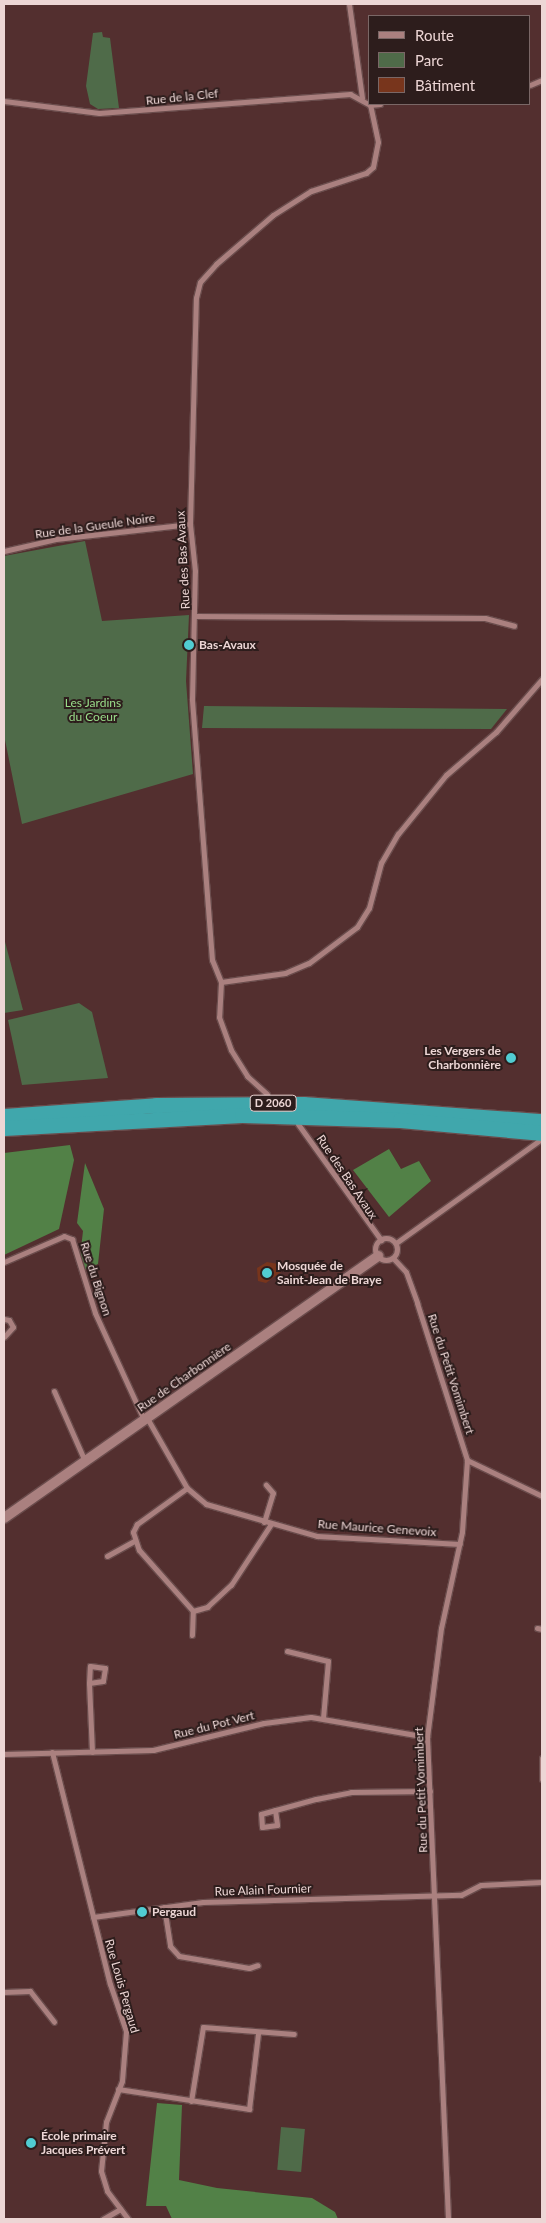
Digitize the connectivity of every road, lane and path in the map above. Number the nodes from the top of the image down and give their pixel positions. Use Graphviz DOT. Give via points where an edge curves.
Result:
graph roads {
  1 [pos="349,4"];
  2 [pos="362,98"];
  3 [pos="4,101"];
  4 [pos="368,103"];
  5 [pos="370,105"];
  6 [pos="190,524"];
  7 [pos="4,551"];
  8 [pos="196,616"];
  9 [pos="514,626"];
  10 [pos="542,679"];
  11 [pos="221,982"];
  12 [pos="267,1094"];
  13 [pos="4,1116"];
  14 [pos="542,1121"];
  15 [pos="298,1124"];
  16 [pos="4,1128"];
  17 [pos="541,1136"];
  18 [pos="381,1240"];
  19 [pos="396,1243"];
  20 [pos="378,1256"];
  21 [pos="393,1258"];
  22 [pos="4,1262"];
  23 [pos="4,1319"];
  24 [pos="4,1337"];
  25 [pos="54,1391"];
  26 [pos="145,1419"];
  27 [pos="84,1459"];
  28 [pos="467,1460"];
  29 [pos="266,1485"];
  30 [pos="188,1488"];
  31 [pos="542,1496"];
  32 [pos="4,1518"];
  33 [pos="264,1522"];
  34 [pos="271,1524"];
  35 [pos="134,1541"];
  36 [pos="460,1544"];
  37 [pos="107,1556"];
  38 [pos="193,1611"];
  39 [pos="192,1635"];
  40 [pos="287,1651"];
  41 [pos="89,1682"];
  42 [pos="323,1718"];
  43 [pos="427,1737"];
  44 [pos="52,1752"];
  45 [pos="92,1752"];
  46 [pos="4,1754"];
  47 [pos="542,1758"];
  48 [pos="542,1779"];
  49 [pos="430,1791"];
  50 [pos="275,1810"];
  51 [pos="542,1882"];
  52 [pos="435,1896"];
  53 [pos="164,1907"];
  54 [pos="93,1917"];
  55 [pos="258,1965"];
  56 [pos="4,1992"];
  57 [pos="54,2022"];
  58 [pos="258,2033"];
  59 [pos="294,2034"];
  60 [pos="118,2089"];
  61 [pos="191,2101"];
  62 [pos="120,2209"];
  63 [pos="103,2219"];
  64 [pos="128,2219"];
  65 [pos="448,2219"];
  1 -- 2 [label="street"];
  2 -- 3 [label="street, Rue de la Clef" via="350,94 312,96 99,113"];
  2 -- 4 [label="street"];
  5 -- 6 [label="street, Rue des Bas Avaux" via="378,142 373,167 292,200 233,248 200,282 196,298"];
  6 -- 7 [label="street, Rue de la Gueule Noire" via="56,540"];
  6 -- 8 [label="street, Rue des Bas Avaux"];
  8 -- 9 [label="street" via="485,618"];
  8 -- 11 [label="street, Rue des Bas Avaux" via="192,699 212,960"];
  10 -- 11 [label="street" via="496,732 446,776 398,834 381,863 365,917 352,932 309,963 285,973"];
  11 -- 12 [label="street, Rue des Bas Avaux" via="217,997 219,1017 231,1050 248,1076"];
  13 -- 14 [label="highway, D 2060" via="156,1105 294,1104"];
  15 -- 18 [label="street, Rue des Bas Avaux"];
  16 -- 17 [label="highway, D 2060" via="242,1116 400,1120"];
  17 -- 19 [label="street"];
  18 -- 19 [label="street"];
  18 -- 20 [label="street" via="376,1246"];
  19 -- 21 [label="street"];
  20 -- 21 [label="street" via="383,1260"];
  20 -- 26 [label="street, Rue de Charbonnière"];
  21 -- 28 [label="street, Rue du Petit Vomimbert" via="406,1272"];
  22 -- 26 [label="street, Rue du Bignon" via="64,1236 72,1239 95,1313"];
  23 -- 24 [label="street" via="9,1320 13,1327"];
  25 -- 27 [label="street"];
  26 -- 27 [label="street, Rue de Charbonnière"];
  26 -- 30 [label="street, Rue Maurice Genevoix"];
  27 -- 32 [label="street, Rue de Charbonnière"];
  28 -- 31 [label="street"];
  28 -- 36 [label="street, Rue du Petit Vomimbert"];
  29 -- 33 [label="street" via="273,1493"];
  30 -- 33 [label="street, Rue Maurice Genevoix" via="201,1502"];
  30 -- 35 [label="street" via="137,1524"];
  33 -- 34 [label="street, Rue Maurice Genevoix"];
  34 -- 36 [label="street, Rue Maurice Genevoix" via="317,1536"];
  34 -- 38 [label="street" via="232,1585 207,1608"];
  35 -- 37 [label="street"];
  35 -- 38 [label="street"];
  36 -- 43 [label="street, Rue du Petit Vomimbert" via="441,1628"];
  38 -- 39 [label="street"];
  40 -- 42 [label="street" via="328,1661"];
  41 -- 45 [label="street"];
  42 -- 43 [label="street, Rue du Pot Vert"];
  42 -- 45 [label="street, Rue du Pot Vert" via="264,1723 153,1750"];
  43 -- 49 [label="street, Rue du Petit Vomimbert"];
  44 -- 45 [label="street, Rue du Pot Vert"];
  44 -- 46 [label="street, Rue du Pot Vert"];
  44 -- 54 [label="street, Rue Louis Pergaud"];
  47 -- 48 [label="street"];
  49 -- 50 [label="street" via="351,1792"];
  49 -- 52 [label="street, Rue du Petit Vomimbert"];
  51 -- 52 [label="street, Rue Alain Fournier" via="481,1885 460,1895"];
  52 -- 53 [label="street, Rue Alain Fournier" via="204,1902"];
  52 -- 65 [label="street, Rue du Petit Vomimbert"];
  53 -- 54 [label="street, Rue Alain Fournier"];
  53 -- 55 [label="street" via="170,1946 179,1956 249,1968"];
  54 -- 60 [label="street, Rue Louis Pergaud" via="126,2031"];
  56 -- 57 [label="street" via="30,1991"];
  58 -- 59 [label="street" via="265,2030"];
  58 -- 61 [label="street" via="203,2027"];
  58 -- 61 [label="street" via="252,2107"];
  60 -- 61 [label="street"];
  60 -- 62 [label="street, Rue Louis Pergaud" via="106,2122 101,2171 108,2191"];
  62 -- 63 [label="street"];
  62 -- 64 [label="street, Rue Louis Pergaud"];
}
